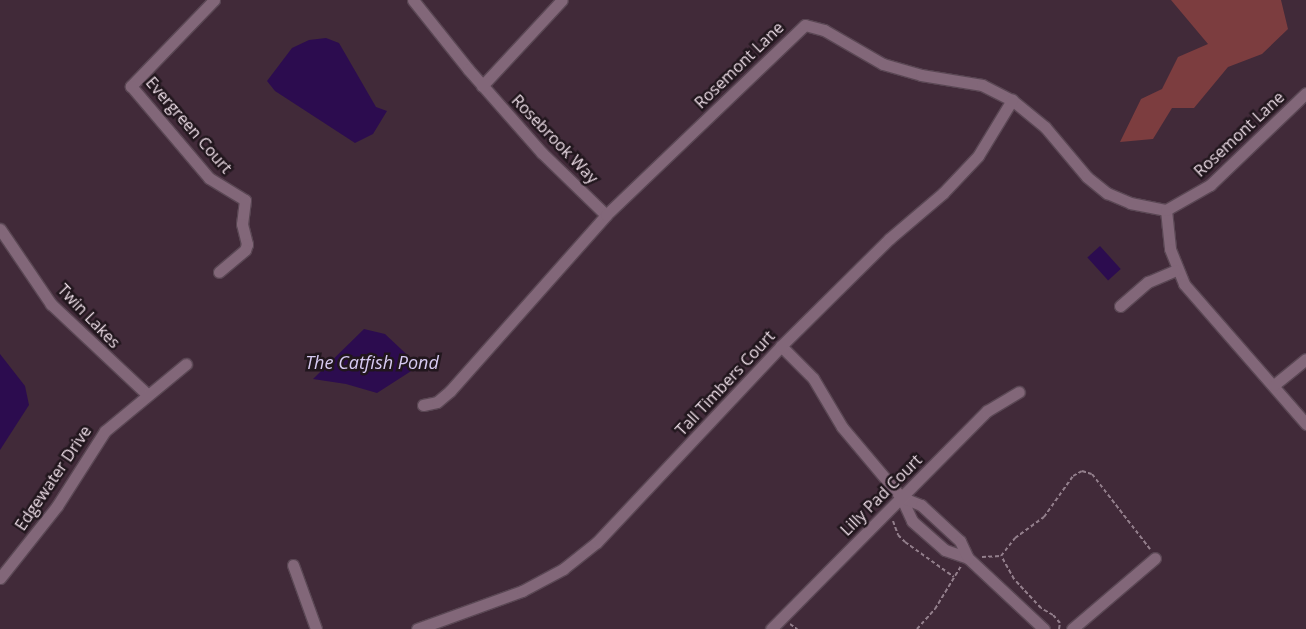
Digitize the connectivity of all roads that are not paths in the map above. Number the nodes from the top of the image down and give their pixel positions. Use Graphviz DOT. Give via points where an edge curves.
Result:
graph roads {
  1 [pos="214,0"];
  2 [pos="413,0"];
  3 [pos="562,0"];
  4 [pos="482,86"];
  5 [pos="1306,93"];
  6 [pos="1012,100"];
  7 [pos="1166,210"];
  8 [pos="606,215"];
  9 [pos="0,228"];
  10 [pos="1176,270"];
  11 [pos="219,272"];
  12 [pos="1120,306"];
  13 [pos="780,346"];
  14 [pos="1306,359"];
  15 [pos="186,364"];
  16 [pos="1274,385"];
  17 [pos="1019,392"];
  18 [pos="146,394"];
  19 [pos="423,406"];
  20 [pos="1306,424"];
  21 [pos="901,496"];
  22 [pos="968,558"];
  23 [pos="1155,558"];
  24 [pos="293,565"];
  25 [pos="0,578"];
  26 [pos="316,629"];
  27 [pos="417,629"];
  28 [pos="771,629"];
  29 [pos="1044,629"];
  30 [pos="1072,629"];
  1 -- 11 [label="street, Evergreen Court" via="131,86 209,178 245,200 242,224 247,244 245,250"];
  2 -- 4 [label="street, Rosebrook Way"];
  3 -- 4 [label="street"];
  4 -- 8 [label="street, Rosebrook Way" via="542,153"];
  5 -- 7 [label="street, Rosemont Lane" via="1210,185"];
  6 -- 7 [label="street, Rosemont Lane" via="1045,127 1087,177 1107,193 1130,203"];
  6 -- 8 [label="street, Rosemont Lane" via="982,85 920,75 883,64 824,30 805,25"];
  6 -- 13 [label="street, Tall Timbers Court" via="978,156"];
  7 -- 10 [label="street"];
  8 -- 19 [label="street, Rosemont Lane" via="450,390 437,402"];
  9 -- 18 [label="street, Twin Lakes" via="52,304"];
  10 -- 12 [label="street" via="1148,282"];
  10 -- 16 [label="street" via="1184,284"];
  13 -- 21 [label="street" via="813,378 842,427"];
  13 -- 27 [label="street, Tall Timbers Court" via="625,514 562,570 497,602"];
  14 -- 16 [label="street"];
  15 -- 18 [label="street, Edgewater Drive"];
  16 -- 20 [label="street"];
  17 -- 21 [label="street, Lilly Pad Court" via="987,411"];
  18 -- 25 [label="street, Edgewater Drive" via="105,431 57,506"];
  21 -- 22 [label="street" via="927,511 960,541"];
  21 -- 22 [label="street" via="912,521 945,550"];
  21 -- 28 [label="street, Lilly Pad Court"];
  22 -- 29 [label="street"];
  23 -- 30 [label="street"];
  24 -- 26 [label="street"];
}
